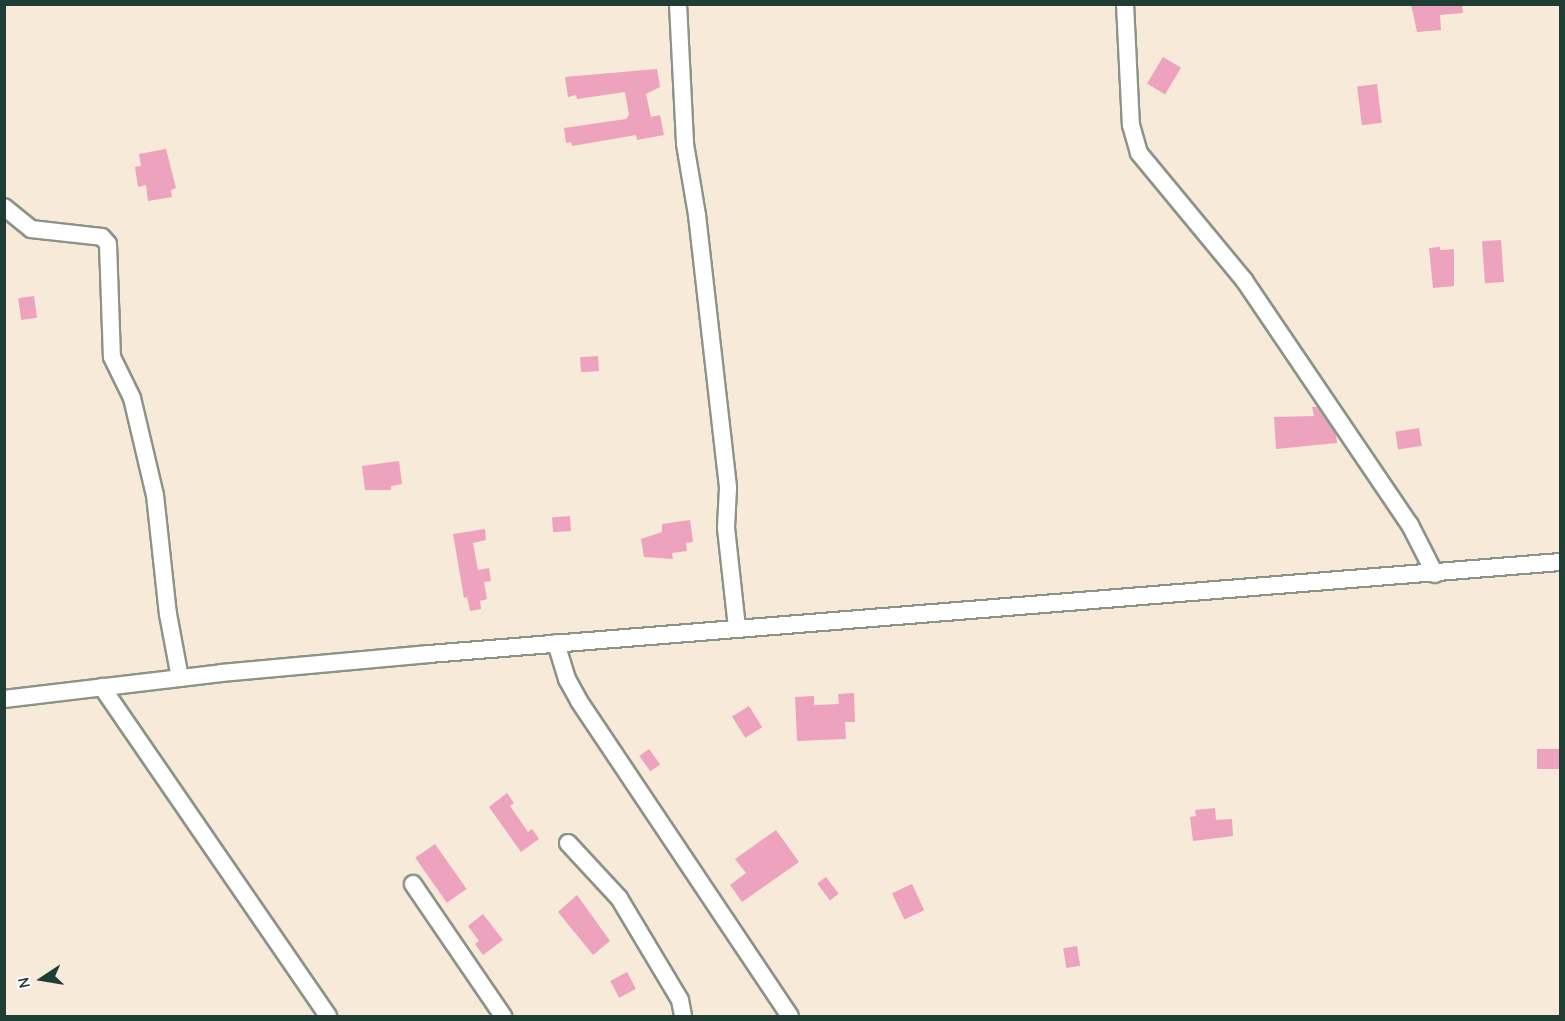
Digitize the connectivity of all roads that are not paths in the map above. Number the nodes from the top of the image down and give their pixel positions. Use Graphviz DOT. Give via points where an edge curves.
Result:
graph roads {
  1 [pos="678,4"];
  2 [pos="1120,7"];
  3 [pos="4,207"];
  4 [pos="1560,562"];
  5 [pos="1435,574"];
  6 [pos="737,628"];
  7 [pos="556,643"];
  8 [pos="180,678"];
  9 [pos="102,687"];
  10 [pos="4,699"];
  11 [pos="568,843"];
  12 [pos="412,884"];
  13 [pos="328,1017"];
  14 [pos="504,1017"];
  15 [pos="683,1017"];
  16 [pos="790,1017"];
  1 -- 6 [label="street" via="685,144 696,206 728,488 726,528"];
  2 -- 5 [label="street" via="1131,125 1139,153 1244,280 1410,525"];
  3 -- 8 [label="street" via="31,230 102,237 108,244 112,357 132,398 155,495 168,614"];
  4 -- 5 [label="street"];
  5 -- 6 [label="street"];
  6 -- 7 [label="street"];
  7 -- 8 [label="street"];
  7 -- 16 [label="street" via="567,679 579,700"];
  8 -- 9 [label="street"];
  9 -- 10 [label="street"];
  9 -- 13 [label="street"];
  11 -- 15 [label="street" via="619,898 680,1000"];
  12 -- 14 [label="street"];
}
